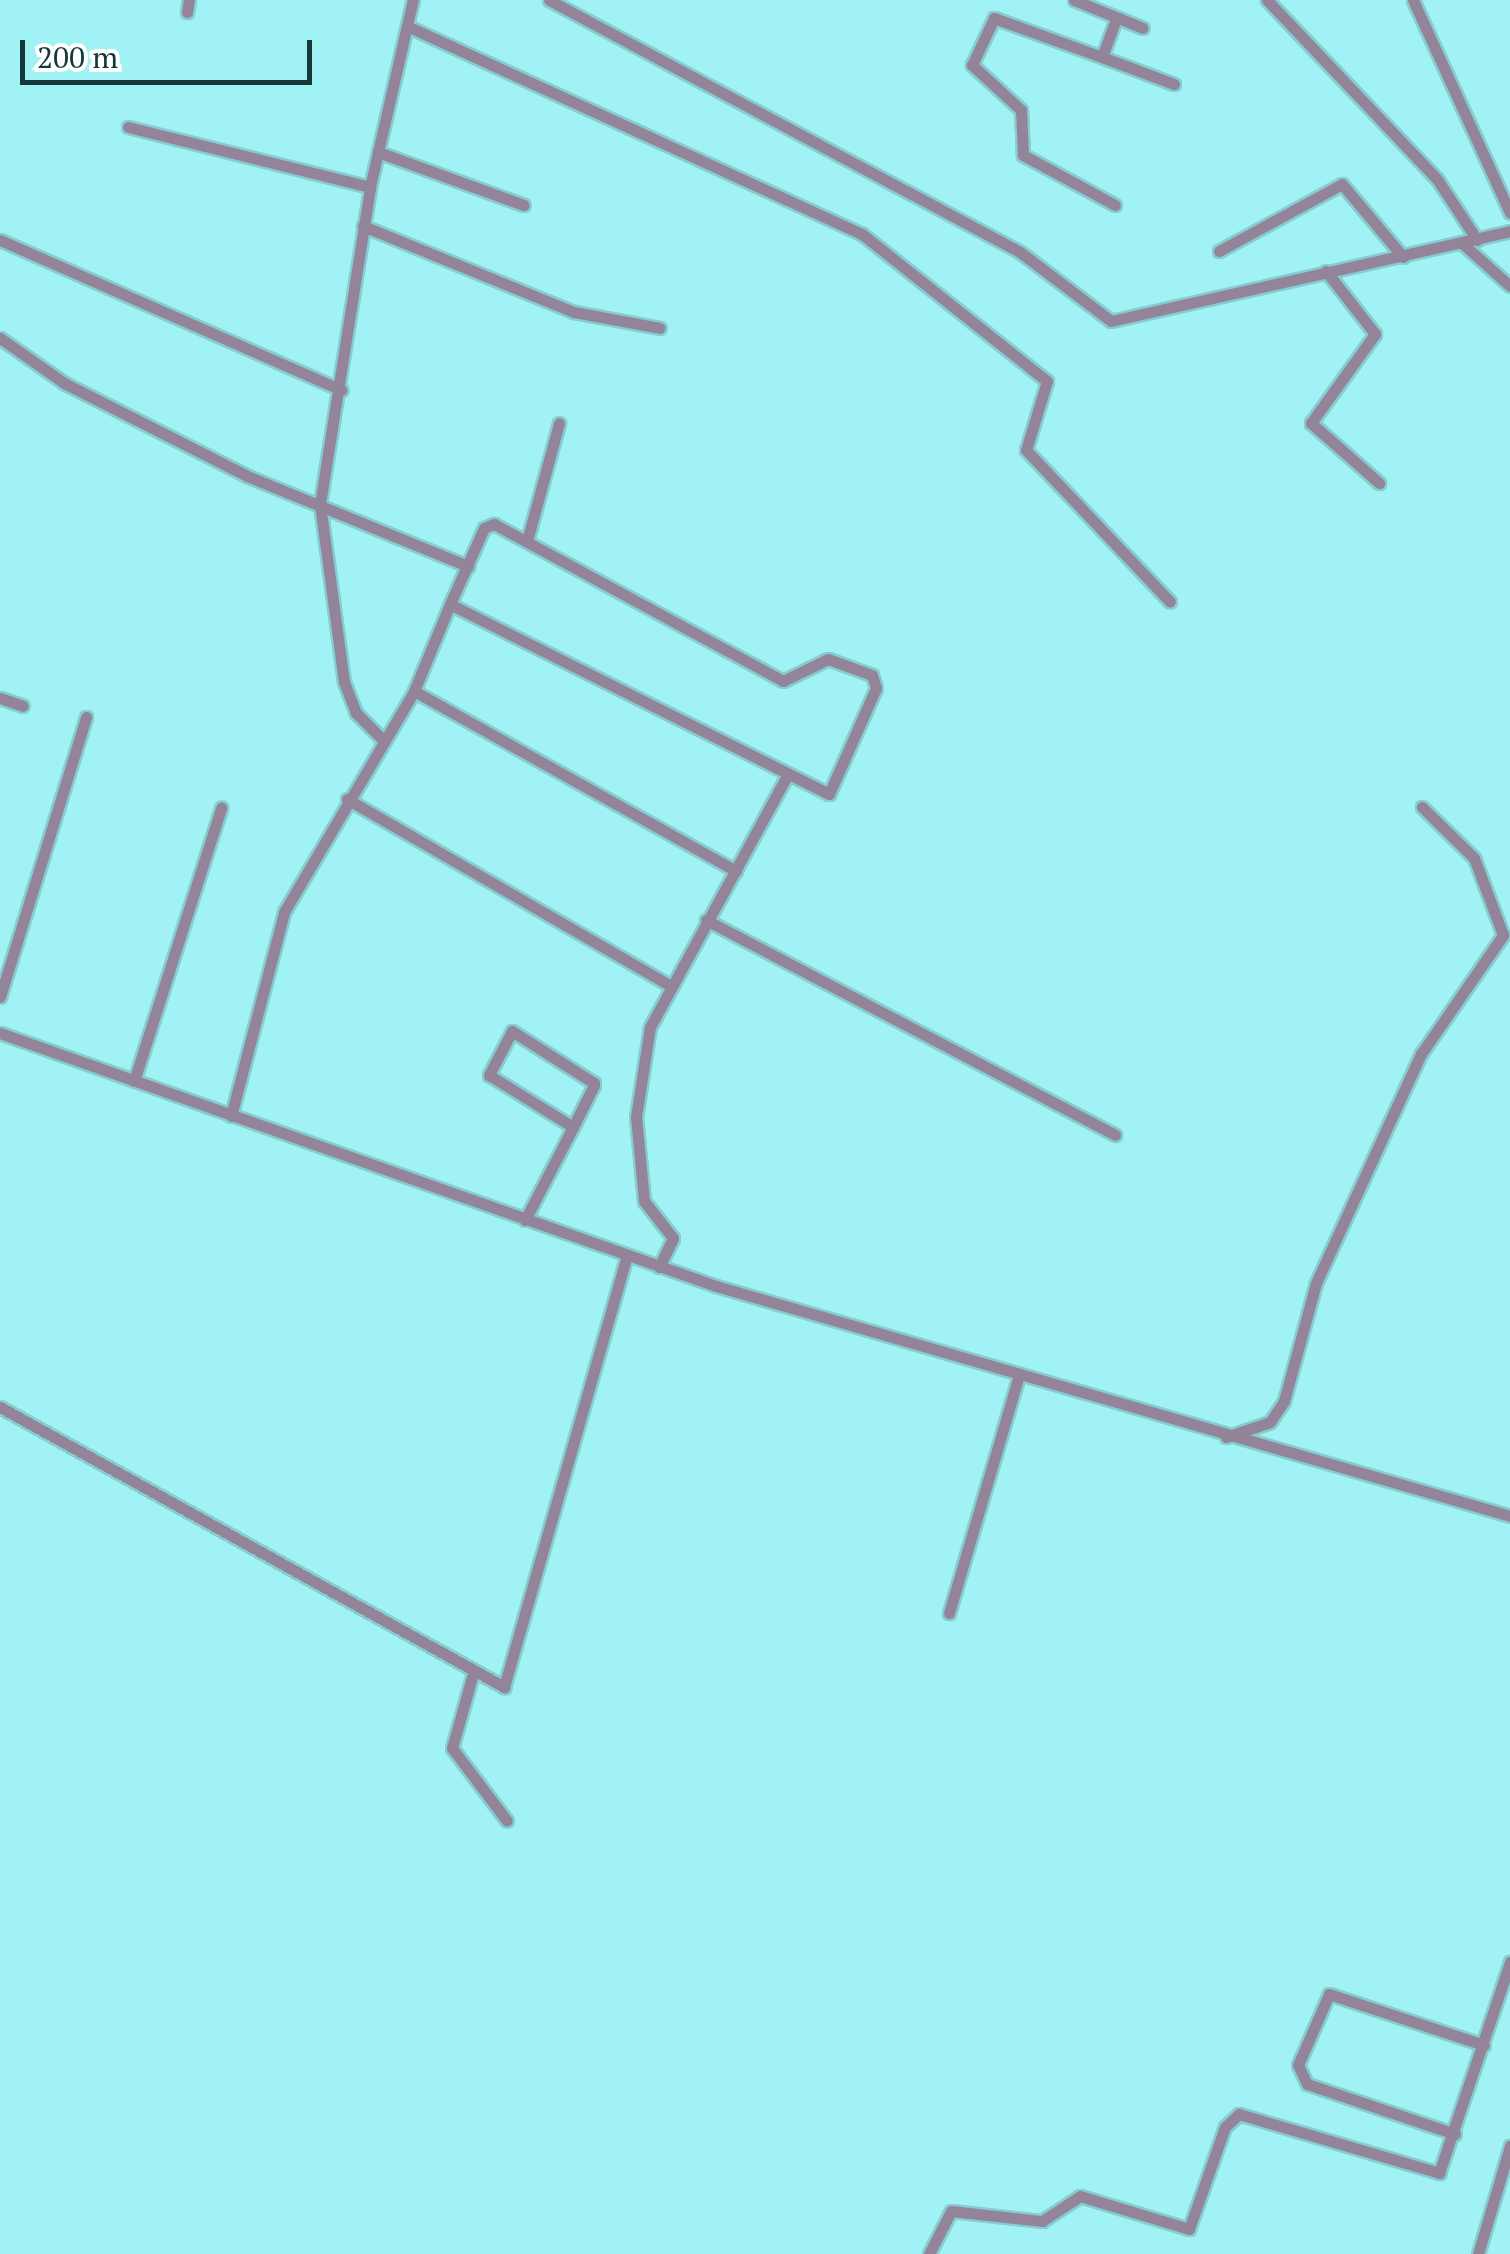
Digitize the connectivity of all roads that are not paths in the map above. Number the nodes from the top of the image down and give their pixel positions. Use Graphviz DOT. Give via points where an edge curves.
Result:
graph roads {
  1 [pos="413,0"];
  2 [pos="550,0"];
  3 [pos="1074,0"];
  4 [pos="1268,0"];
  5 [pos="1413,0"];
  6 [pos="1116,19"];
  7 [pos="407,26"];
  8 [pos="1143,28"];
  9 [pos="1102,57"];
  10 [pos="1174,84"];
  11 [pos="128,128"];
  12 [pos="378,152"];
  13 [pos="370,186"];
  14 [pos="524,205"];
  15 [pos="1115,205"];
  16 [pos="1510,213"];
  17 [pos="363,226"];
  18 [pos="1510,232"];
  19 [pos="0,240"];
  20 [pos="1477,240"];
  21 [pos="1463,244"];
  22 [pos="1219,251"];
  23 [pos="1403,257"];
  24 [pos="1326,270"];
  25 [pos="1510,286"];
  26 [pos="660,328"];
  27 [pos="0,338"];
  28 [pos="342,390"];
  29 [pos="559,422"];
  30 [pos="1380,482"];
  31 [pos="320,504"];
  32 [pos="526,541"];
  33 [pos="468,566"];
  34 [pos="1170,602"];
  35 [pos="450,604"];
  36 [pos="414,691"];
  37 [pos="0,698"];
  38 [pos="23,706"];
  39 [pos="86,717"];
  40 [pos="384,741"];
  41 [pos="788,774"];
  42 [pos="348,798"];
  43 [pos="1422,807"];
  44 [pos="221,808"];
  45 [pos="736,872"];
  46 [pos="706,920"];
  47 [pos="668,984"];
  48 [pos="0,997"];
  49 [pos="0,1033"];
  50 [pos="134,1081"];
  51 [pos="231,1116"];
  52 [pos="572,1127"];
  53 [pos="1114,1135"];
  54 [pos="524,1220"];
  55 [pos="628,1256"];
  56 [pos="659,1267"];
  57 [pos="1019,1375"];
  58 [pos="0,1407"];
  59 [pos="1226,1437"];
  60 [pos="1510,1516"];
  61 [pos="949,1613"];
  62 [pos="472,1677"];
  63 [pos="507,1822"];
  64 [pos="1510,1962"];
  65 [pos="1484,2045"];
  66 [pos="1455,2134"];
  67 [pos="1510,2146"];
  68 [pos="929,2254"];
  69 [pos="1478,2254"];
  1 -- 7 [label="street"];
  2 -- 24 [label="street" via="1020,252 1111,321"];
  3 -- 6 [label="street"];
  4 -- 20 [label="street" via="1437,179"];
  5 -- 16 [label="street"];
  6 -- 8 [label="street"];
  6 -- 9 [label="street"];
  7 -- 12 [label="street"];
  7 -- 34 [label="street" via="862,234 1047,381 1026,450"];
  9 -- 10 [label="street"];
  9 -- 15 [label="street" via="994,18 972,66 1021,110 1026,158"];
  11 -- 13 [label="street"];
  12 -- 13 [label="street"];
  12 -- 14 [label="street"];
  13 -- 17 [label="street"];
  17 -- 26 [label="street" via="574,312"];
  17 -- 28 [label="street"];
  18 -- 20 [label="street"];
  19 -- 28 [label="street"];
  20 -- 21 [label="street"];
  21 -- 23 [label="street"];
  21 -- 25 [label="street"];
  22 -- 23 [label="street" via="1342,184"];
  23 -- 24 [label="street"];
  24 -- 30 [label="street" via="1375,334 1311,422"];
  27 -- 31 [label="street" via="132,419"];
  28 -- 31 [label="street"];
  29 -- 32 [label="street"];
  31 -- 33 [label="street"];
  31 -- 40 [label="street" via="344,682 356,713"];
  32 -- 33 [label="street" via="490,524"];
  32 -- 41 [label="street" via="783,681 828,658 872,676 856,745 829,794"];
  33 -- 35 [label="street"];
  35 -- 36 [label="street"];
  35 -- 41 [label="street"];
  36 -- 40 [label="street"];
  36 -- 45 [label="street"];
  37 -- 38 [label="street"];
  39 -- 48 [label="street"];
  40 -- 42 [label="street"];
  41 -- 45 [label="street"];
  42 -- 47 [label="street"];
  42 -- 51 [label="street" via="284,912"];
  43 -- 59 [label="street" via="1474,858 1502,934 1421,1054 1316,1283 1284,1401 1270,1422 1233,1427"];
  44 -- 50 [label="street"];
  45 -- 46 [label="street"];
  46 -- 47 [label="street"];
  46 -- 53 [label="street"];
  47 -- 56 [label="street" via="636,1101 642,1192 673,1238"];
  49 -- 50 [label="street"];
  50 -- 51 [label="street"];
  51 -- 54 [label="street"];
  52 -- 52 [label="street" via="593,1079 512,1031 489,1075"];
  52 -- 54 [label="street"];
  54 -- 55 [label="street"];
  55 -- 56 [label="street"];
  55 -- 62 [label="street" via="508,1683"];
  56 -- 57 [label="street"];
  57 -- 59 [label="street"];
  57 -- 61 [label="street"];
  58 -- 62 [label="street"];
  59 -- 60 [label="street"];
  62 -- 63 [label="street" via="452,1748"];
  64 -- 65 [label="street"];
  65 -- 66 [label="street"];
  65 -- 66 [label="street" via="1329,1994 1298,2065 1307,2084"];
  66 -- 68 [label="street" via="1445,2168 1432,2175 1240,2114 1225,2127 1189,2229 1080,2196 1042,2221 951,2211"];
  67 -- 69 [label="street"];
}
